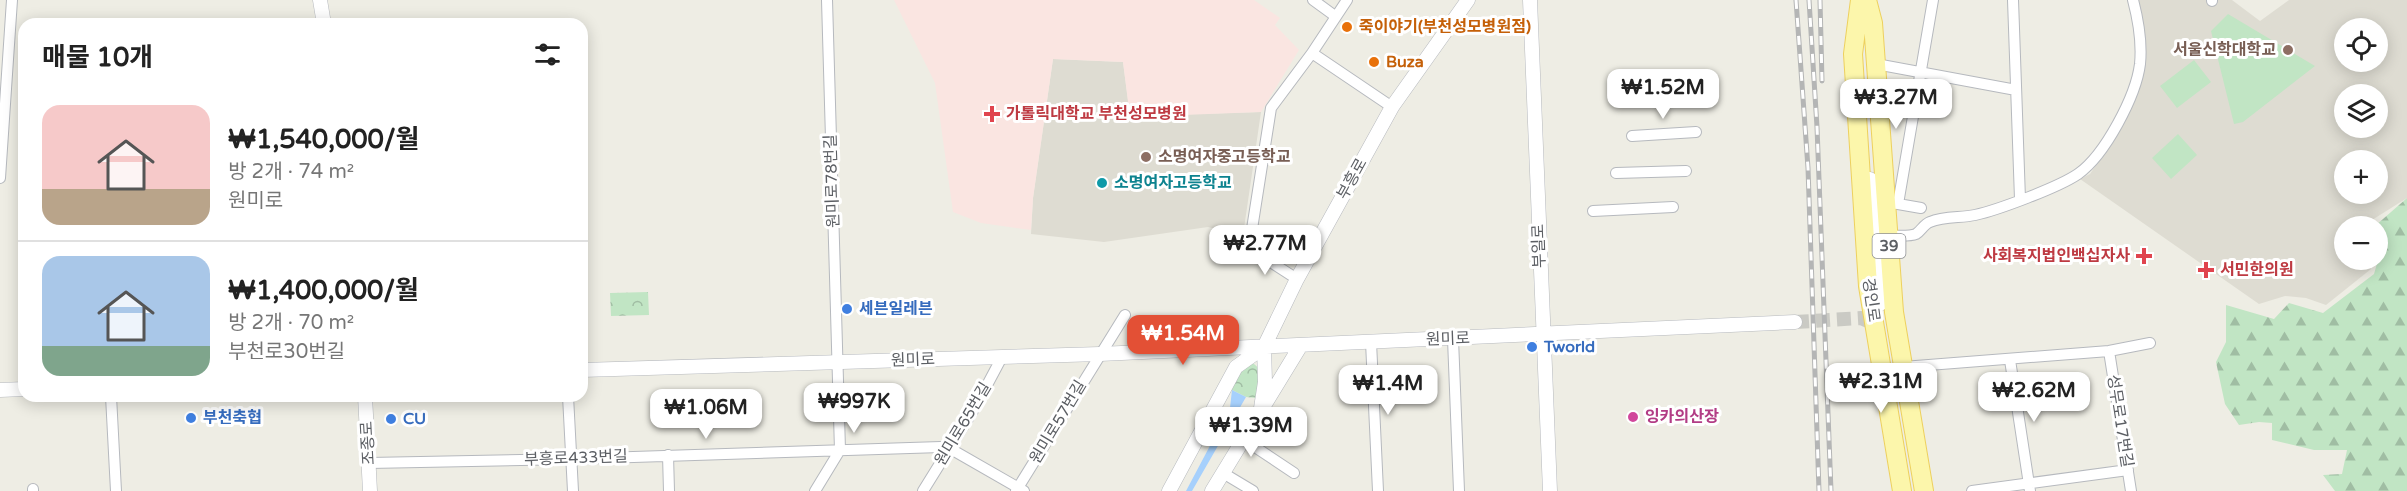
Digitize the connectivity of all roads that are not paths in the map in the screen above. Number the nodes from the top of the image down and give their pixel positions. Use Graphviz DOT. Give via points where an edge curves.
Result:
graph roads {
  1 [pos="12,0"];
  2 [pos="320,0"];
  3 [pos="827,0"];
  4 [pos="1313,0"];
  5 [pos="1347,0"];
  6 [pos="1468,0"];
  7 [pos="1530,0"];
  8 [pos="1933,0"];
  9 [pos="2013,0"];
  10 [pos="2133,0"];
  11 [pos="1862,4"];
  12 [pos="1335,16"];
  13 [pos="323,18"];
  14 [pos="1312,53"];
  15 [pos="1876,64"];
  16 [pos="1921,73"];
  17 [pos="2016,90"];
  18 [pos="1392,107"];
  19 [pos="1696,132"];
  20 [pos="1632,136"];
  21 [pos="1686,171"];
  22 [pos="1616,173"];
  23 [pos="0,178"];
  24 [pos="2020,199"];
  25 [pos="1892,204"];
  26 [pos="1673,207"];
  27 [pos="1921,208"];
  28 [pos="1593,211"];
  29 [pos="1888,236"];
  30 [pos="1297,279"];
  31 [pos="1880,304"];
  32 [pos="1125,315"];
  33 [pos="1795,322"];
  34 [pos="1885,333"];
  35 [pos="1543,335"];
  36 [pos="1453,339"];
  37 [pos="1371,342"];
  38 [pos="2150,343"];
  39 [pos="1301,345"];
  40 [pos="1264,347"];
  41 [pos="2109,351"];
  42 [pos="1100,354"];
  43 [pos="1002,357"];
  44 [pos="2010,360"];
  45 [pos="838,362"];
  46 [pos="1903,367"];
  47 [pos="588,370"];
  48 [pos="18,389"];
  49 [pos="0,390"];
  50 [pos="111,402"];
  51 [pos="365,402"];
  52 [pos="568,402"];
  53 [pos="1262,408"];
  54 [pos="1243,439"];
  55 [pos="949,448"];
  56 [pos="840,450"];
  57 [pos="668,455"];
  58 [pos="572,459"];
  59 [pos="369,463"];
  60 [pos="2128,470"];
  61 [pos="1223,473"];
  62 [pos="1294,473"];
  63 [pos="2030,487"];
  64 [pos="1020,490"];
  65 [pos="116,491"];
  66 [pos="370,491"];
  67 [pos="573,491"];
  68 [pos="669,491"];
  69 [pos="815,491"];
  70 [pos="923,491"];
  71 [pos="1169,491"];
  72 [pos="1212,491"];
  73 [pos="1253,491"];
  74 [pos="1378,491"];
  75 [pos="1459,491"];
  76 [pos="1550,491"];
  77 [pos="1902,491"];
  78 [pos="1908,491"];
  79 [pos="1915,491"];
  80 [pos="1924,491"];
  81 [pos="1972,491"];
  82 [pos="2131,491"];
  1 -- 23 [label="street"];
  2 -- 13 [label="street"];
  3 -- 45 [label="street, 원미로78번길"];
  4 -- 12 [label="street"];
  5 -- 12 [label="street"];
  6 -- 18 [label="street, 부흥로"];
  7 -- 35 [label="street, 부일로"];
  8 -- 16 [label="street, 경인로"];
  9 -- 17 [label="street"];
  10 -- 24 [label="street" via="2140,63 2134,90 2107,141 2078,174"];
  11 -- 15 [label="main road, 경인로 / 39" via="1874,23"];
  11 -- 31 [label="street"];
  11 -- 77 [label="main road, 경인로 / 39" via="1853,54 1868,286"];
  11 -- 79 [label="main road, 경인로 / 39" via="1879,260"];
  12 -- 14 [label="street"];
  14 -- 18 [label="street"];
  14 -- 30 [label="street" via="1271,108 1249,248"];
  15 -- 16 [label="street"];
  15 -- 25 [label="main road, 경인로 / 39"];
  16 -- 17 [label="street"];
  16 -- 25 [label="street, 경인로"];
  17 -- 24 [label="street"];
  18 -- 30 [label="street, 부흥로"];
  19 -- 20 [label="street"];
  21 -- 22 [label="street"];
  24 -- 29 [label="street" via="1975,215 1929,222 1915,234"];
  25 -- 27 [label="street"];
  25 -- 29 [label="main road, 경인로 / 39"];
  26 -- 28 [label="street"];
  29 -- 46 [label="main road, 경인로 / 39"];
  30 -- 40 [label="street, 부흥로"];
  32 -- 42 [label="street"];
  33 -- 35 [label="street, 원미로"];
  34 -- 78 [label="street"];
  35 -- 36 [label="street, 원미로"];
  35 -- 76 [label="street, 부일로"];
  36 -- 37 [label="street, 원미로"];
  36 -- 75 [label="street"];
  37 -- 39 [label="street, 원미로"];
  37 -- 74 [label="street"];
  38 -- 41 [label="street"];
  39 -- 40 [label="street, 원미로"];
  39 -- 53 [label="street, 부흥로"];
  40 -- 42 [label="street, 원미로"];
  40 -- 53 [label="street, 부흥로"];
  40 -- 71 [label="street, 부흥로" via="1236,367"];
  41 -- 44 [label="street"];
  41 -- 60 [label="street, 성무로17번길"];
  42 -- 43 [label="street, 원미로"];
  42 -- 64 [label="street, 원미로57번길"];
  43 -- 45 [label="street, 원미로"];
  43 -- 55 [label="street, 원미로65번길"];
  44 -- 46 [label="street"];
  44 -- 63 [label="street"];
  45 -- 47 [label="street, 원미로"];
  45 -- 56 [label="street, 원미로78번길"];
  46 -- 80 [label="main road, 경인로 / 39"];
  48 -- 49 [label="street"];
  50 -- 65 [label="street"];
  51 -- 59 [label="street, 조종로"];
  52 -- 58 [label="street"];
  53 -- 54 [label="street, 부흥로"];
  54 -- 61 [label="street, 부흥로"];
  54 -- 62 [label="street"];
  55 -- 56 [label="street, 부흥로433번길"];
  55 -- 64 [label="street"];
  55 -- 70 [label="street, 원미로65번길"];
  56 -- 57 [label="street, 부흥로433번길"];
  56 -- 69 [label="street"];
  57 -- 58 [label="street, 부흥로433번길"];
  57 -- 68 [label="street"];
  58 -- 59 [label="street, 부흥로433번길"];
  58 -- 67 [label="street"];
  59 -- 66 [label="street, 조종로"];
  60 -- 63 [label="street"];
  60 -- 82 [label="street, 성무로17번길"];
  61 -- 72 [label="street, 부흥로"];
  61 -- 73 [label="street"];
  63 -- 81 [label="street"];
}
